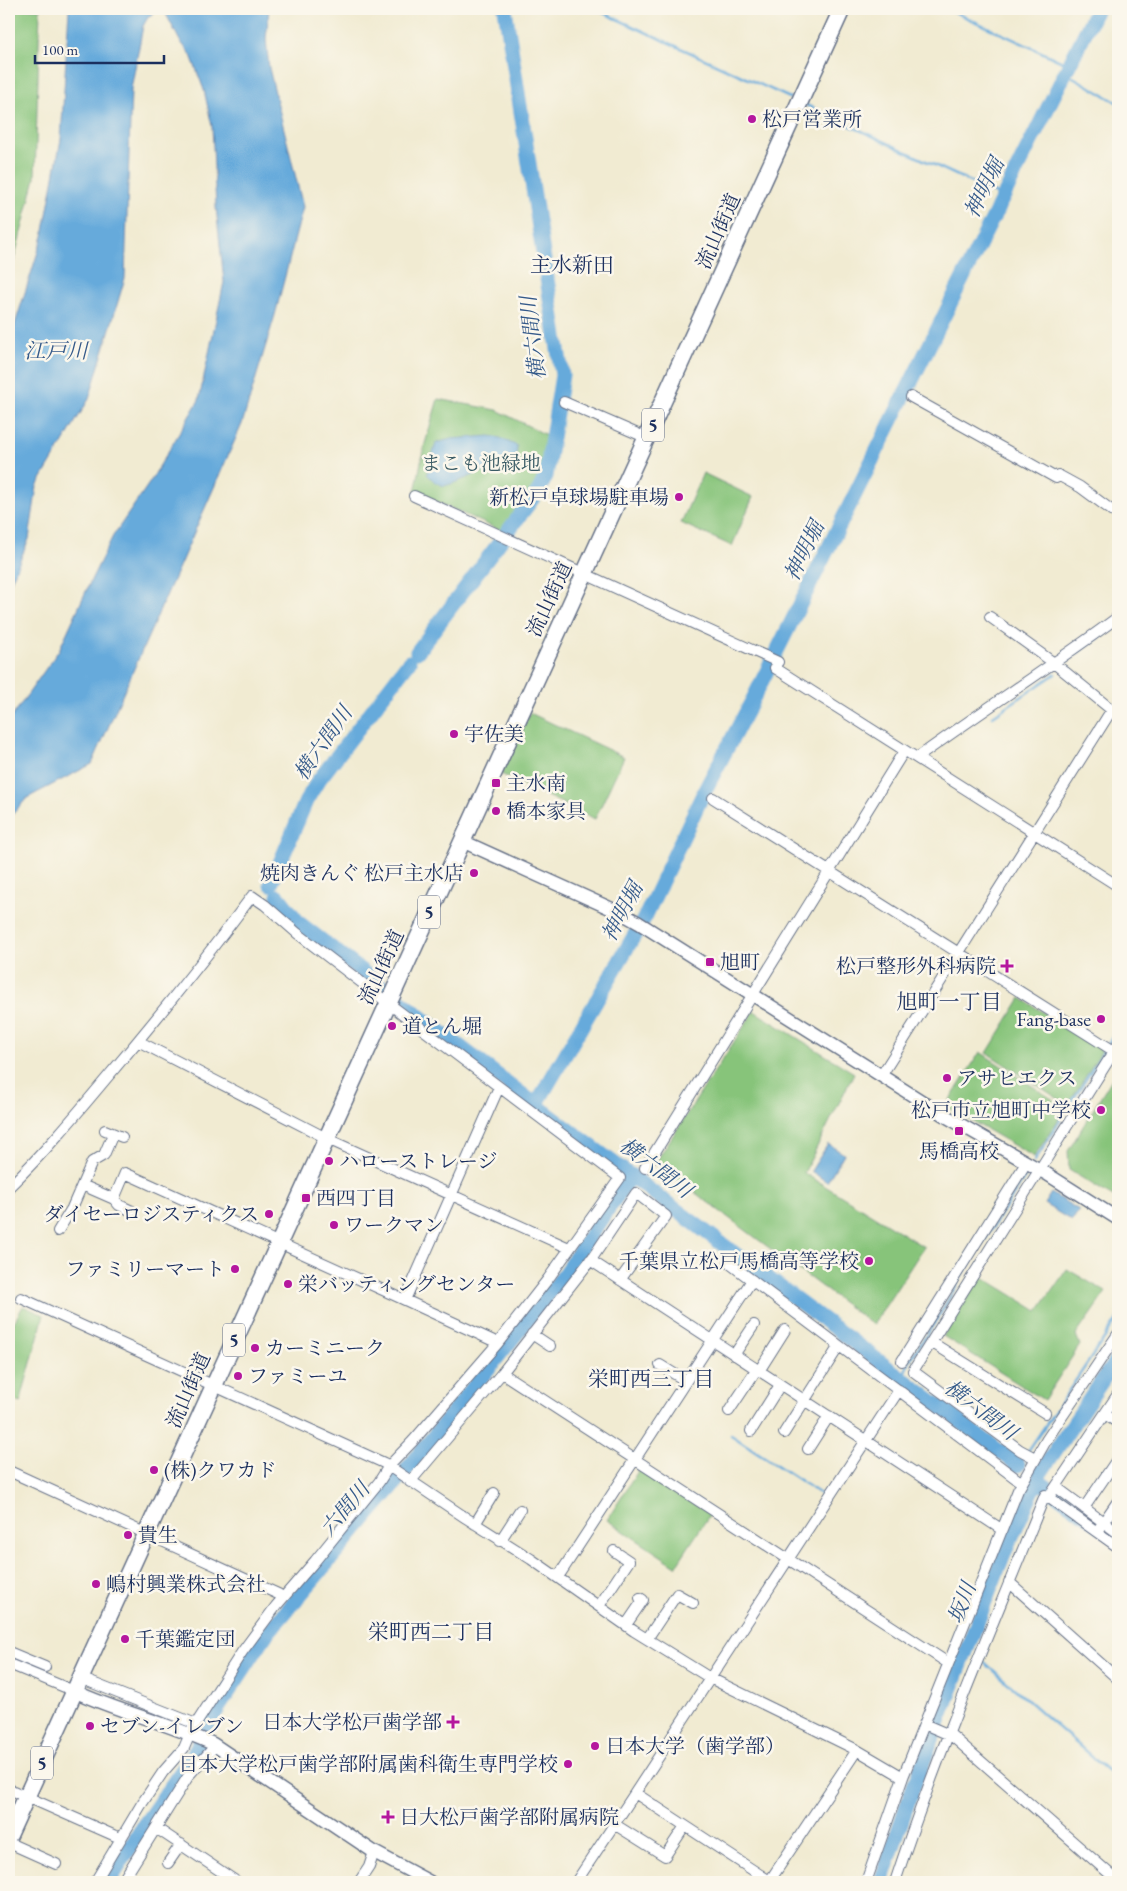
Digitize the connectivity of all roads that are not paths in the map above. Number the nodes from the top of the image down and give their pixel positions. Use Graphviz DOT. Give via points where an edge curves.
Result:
graph roads {
  1 [pos="842,9"];
  2 [pos="911,397"];
  3 [pos="564,402"];
  4 [pos="646,438"];
  5 [pos="414,496"];
  6 [pos="1118,515"];
  7 [pos="585,573"];
  8 [pos="990,616"];
  9 [pos="1118,617"];
  10 [pos="1054,663"];
  11 [pos="1115,713"];
  12 [pos="904,751"];
  13 [pos="917,758"];
  14 [pos="713,798"];
  15 [pos="1034,832"];
  16 [pos="462,840"];
  17 [pos="830,872"];
  18 [pos="1118,886"];
  19 [pos="958,953"];
  20 [pos="752,995"];
  21 [pos="389,1001"];
  22 [pos="138,1041"];
  23 [pos="1116,1048"];
  24 [pos="881,1076"];
  25 [pos="499,1088"];
  26 [pos="113,1134"];
  27 [pos="326,1138"];
  28 [pos="1026,1163"];
  29 [pos="645,1168"];
  30 [pos="1039,1170"];
  31 [pos="82,1185"];
  32 [pos="9,1187"];
  33 [pos="451,1195"];
  34 [pos="114,1199"];
  35 [pos="126,1212"];
  36 [pos="1118,1219"];
  37 [pos="58,1231"];
  38 [pos="278,1243"];
  39 [pos="569,1248"];
  40 [pos="590,1260"];
  41 [pos="729,1263"];
  42 [pos="620,1280"];
  43 [pos="752,1280"];
  44 [pos="950,1285"];
  45 [pos="962,1292"];
  46 [pos="21,1298"];
  47 [pos="404,1300"];
  48 [pos="754,1325"];
  49 [pos="785,1330"];
  50 [pos="532,1334"];
  51 [pos="1118,1334"];
  52 [pos="712,1340"];
  53 [pos="931,1342"];
  54 [pos="498,1343"];
  55 [pos="550,1346"];
  56 [pos="839,1346"];
  57 [pos="734,1355"];
  58 [pos="902,1361"];
  59 [pos="660,1365"];
  60 [pos="758,1370"];
  61 [pos="502,1373"];
  62 [pos="686,1382"];
  63 [pos="213,1385"];
  64 [pos="780,1385"];
  65 [pos="899,1390"];
  66 [pos="1118,1394"];
  67 [pos="804,1400"];
  68 [pos="730,1411"];
  69 [pos="1045,1413"];
  70 [pos="1105,1414"];
  71 [pos="830,1416"];
  72 [pos="1118,1423"];
  73 [pos="751,1432"];
  74 [pos="784,1433"];
  75 [pos="866,1440"];
  76 [pos="808,1449"];
  77 [pos="1118,1458"];
  78 [pos="636,1459"];
  79 [pos="1033,1462"];
  80 [pos="389,1466"];
  81 [pos="9,1471"];
  82 [pos="410,1482"];
  83 [pos="1023,1482"];
  84 [pos="494,1493"];
  85 [pos="1052,1493"];
  86 [pos="1118,1501"];
  87 [pos="1084,1508"];
  88 [pos="520,1510"];
  89 [pos="1104,1522"];
  90 [pos="474,1524"];
  91 [pos="1001,1529"];
  92 [pos="1097,1532"];
  93 [pos="146,1533"];
  94 [pos="1118,1533"];
  95 [pos="500,1541"];
  96 [pos="1118,1548"];
  97 [pos="614,1550"];
  98 [pos="789,1559"];
  99 [pos="558,1577"];
  100 [pos="1009,1582"];
  101 [pos="283,1598"];
  102 [pos="640,1598"];
  103 [pos="692,1603"];
  104 [pos="598,1606"];
  105 [pos="626,1625"];
  106 [pos="648,1639"];
  107 [pos="9,1652"];
  108 [pos="948,1663"];
  109 [pos="9,1664"];
  110 [pos="45,1666"];
  111 [pos="710,1678"];
  112 [pos="1118,1679"];
  113 [pos="77,1685"];
  114 [pos="925,1724"];
  115 [pos="192,1731"];
  116 [pos="947,1733"];
  117 [pos="213,1744"];
  118 [pos="856,1750"];
  119 [pos="903,1777"];
  120 [pos="9,1788"];
  121 [pos="634,1793"];
  122 [pos="27,1796"];
  123 [pos="614,1824"];
  124 [pos="685,1826"];
  125 [pos="156,1828"];
  126 [pos="9,1835"];
  127 [pos="120,1838"];
  128 [pos="9,1843"];
  129 [pos="180,1844"];
  130 [pos="374,1852"];
  131 [pos="52,1859"];
  132 [pos="168,1863"];
  133 [pos="1118,1881"];
  134 [pos="95,1882"];
  135 [pos="122,1882"];
  136 [pos="237,1882"];
  137 [pos="359,1882"];
  138 [pos="430,1882"];
  139 [pos="576,1882"];
  140 [pos="770,1882"];
  141 [pos="866,1882"];
  142 [pos="895,1882"];
  1 -- 4 [label="main road, 流山街道 / 5"];
  2 -- 6 [label="street" via="1080,487"];
  3 -- 4 [label="street"];
  4 -- 7 [label="main road, 流山街道 / 5"];
  5 -- 7 [label="street"];
  7 -- 12 [label="street" via="767,656"];
  7 -- 16 [label="main road, 流山街道 / 5"];
  8 -- 10 [label="street"];
  9 -- 10 [label="street"];
  10 -- 11 [label="street"];
  10 -- 13 [label="street"];
  11 -- 15 [label="street"];
  12 -- 13 [label="street"];
  12 -- 17 [label="street"];
  13 -- 15 [label="street"];
  14 -- 17 [label="street"];
  15 -- 18 [label="street"];
  15 -- 19 [label="street"];
  16 -- 20 [label="street" via="623,914"];
  16 -- 21 [label="main road, 流山街道 / 5"];
  17 -- 19 [label="street"];
  17 -- 20 [label="street"];
  19 -- 23 [label="street"];
  19 -- 24 [label="street"];
  20 -- 24 [label="street"];
  20 -- 29 [label="street"];
  21 -- 22 [label="street" via="252,896"];
  21 -- 25 [label="street"];
  21 -- 27 [label="main road, 流山街道 / 5"];
  22 -- 27 [label="street"];
  22 -- 32 [label="street"];
  23 -- 30 [label="street"];
  24 -- 28 [label="street"];
  25 -- 33 [label="street"];
  25 -- 39 [label="street" via="620,1178"];
  26 -- 31 [label="street" via="104,1155 92,1162"];
  27 -- 33 [label="street"];
  27 -- 38 [label="main road, 流山街道 / 5"];
  28 -- 30 [label="street"];
  28 -- 44 [label="street"];
  30 -- 36 [label="street"];
  30 -- 45 [label="street"];
  31 -- 34 [label="street"];
  31 -- 37 [label="street"];
  33 -- 39 [label="street"];
  33 -- 47 [label="street"];
  34 -- 35 [label="street"];
  34 -- 38 [label="street" via="125,1173"];
  38 -- 47 [label="street"];
  38 -- 63 [label="main road, 流山街道 / 5"];
  39 -- 54 [label="street"];
  40 -- 42 [label="street"];
  40 -- 42 [label="street" via="636,1194 666,1216"];
  40 -- 50 [label="street"];
  41 -- 43 [label="street"];
  42 -- 52 [label="street"];
  43 -- 52 [label="street"];
  43 -- 56 [label="street"];
  44 -- 45 [label="street"];
  44 -- 58 [label="street"];
  45 -- 53 [label="street"];
  46 -- 63 [label="street"];
  47 -- 54 [label="street"];
  48 -- 57 [label="street"];
  49 -- 60 [label="street"];
  50 -- 55 [label="street"];
  50 -- 61 [label="street"];
  51 -- 79 [label="street"];
  52 -- 57 [label="street"];
  52 -- 62 [label="street"];
  53 -- 69 [label="street"];
  53 -- 79 [label="street" via="913,1370 1024,1451"];
  54 -- 80 [label="street"];
  56 -- 65 [label="street"];
  56 -- 67 [label="street"];
  57 -- 60 [label="street"];
  59 -- 62 [label="street"];
  60 -- 64 [label="street"];
  60 -- 68 [label="street"];
  61 -- 78 [label="street"];
  61 -- 82 [label="street"];
  62 -- 78 [label="street"];
  63 -- 80 [label="street"];
  63 -- 93 [label="main road, 流山街道 / 5"];
  64 -- 67 [label="street"];
  64 -- 73 [label="street"];
  65 -- 75 [label="street"];
  65 -- 83 [label="street"];
  66 -- 70 [label="street"];
  67 -- 71 [label="street"];
  67 -- 74 [label="street"];
  70 -- 72 [label="street"];
  70 -- 85 [label="street"];
  71 -- 75 [label="street"];
  71 -- 76 [label="street"];
  75 -- 91 [label="street"];
  75 -- 98 [label="street"];
  77 -- 87 [label="street"];
  78 -- 98 [label="street"];
  78 -- 99 [label="street"];
  79 -- 83 [label="street"];
  80 -- 82 [label="street"];
  80 -- 101 [label="street"];
  81 -- 93 [label="street"];
  82 -- 90 [label="street"];
  83 -- 91 [label="street"];
  84 -- 90 [label="street"];
  85 -- 87 [label="street"];
  85 -- 92 [label="street"];
  85 -- 100 [label="street" via="1045,1495"];
  86 -- 89 [label="street"];
  87 -- 89 [label="street"];
  88 -- 95 [label="street"];
  89 -- 92 [label="street"];
  89 -- 94 [label="street"];
  90 -- 95 [label="street"];
  91 -- 108 [label="street"];
  92 -- 96 [label="street"];
  93 -- 101 [label="street"];
  93 -- 113 [label="main road, 流山街道 / 5"];
  95 -- 99 [label="street"];
  97 -- 104 [label="street" via="629,1560"];
  98 -- 108 [label="street"];
  98 -- 111 [label="street"];
  99 -- 104 [label="street"];
  100 -- 112 [label="street"];
  100 -- 116 [label="street"];
  101 -- 115 [label="street" via="253,1637"];
  102 -- 105 [label="street" via="643,1600"];
  103 -- 106 [label="street" via="677,1594"];
  104 -- 105 [label="street"];
  105 -- 106 [label="street"];
  106 -- 111 [label="street"];
  107 -- 110 [label="street"];
  108 -- 114 [label="street"];
  109 -- 113 [label="street"];
  111 -- 118 [label="street"];
  111 -- 121 [label="street"];
  113 -- 115 [label="street" via="95,1700"];
  113 -- 122 [label="main road, 流山街道 / 5"];
  114 -- 116 [label="street"];
  114 -- 119 [label="street"];
  115 -- 117 [label="street"];
  115 -- 127 [label="street" via="184,1748 163,1772"];
  116 -- 133 [label="street"];
  116 -- 142 [label="street"];
  117 -- 125 [label="street" via="189,1774"];
  117 -- 130 [label="street"];
  118 -- 119 [label="street"];
  118 -- 140 [label="street"];
  119 -- 141 [label="street"];
  120 -- 122 [label="street"];
  121 -- 123 [label="street"];
  121 -- 124 [label="street"];
  122 -- 126 [label="main road, 流山街道 / 5"];
  122 -- 127 [label="street"];
  123 -- 124 [label="street" via="665,1856"];
  123 -- 139 [label="street"];
  124 -- 140 [label="street"];
  125 -- 129 [label="street"];
  125 -- 135 [label="street"];
  127 -- 134 [label="street"];
  128 -- 131 [label="street"];
  129 -- 132 [label="street"];
  129 -- 136 [label="street"];
  130 -- 137 [label="street"];
  130 -- 138 [label="street"];
}
